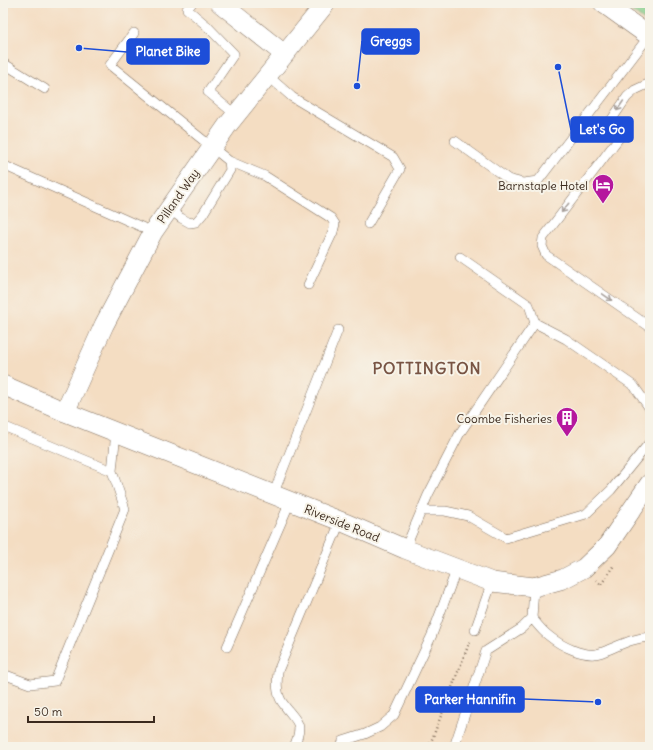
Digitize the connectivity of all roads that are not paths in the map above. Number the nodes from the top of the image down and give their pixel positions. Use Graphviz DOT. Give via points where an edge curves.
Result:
graph roads {
  1 [pos="192,3"];
  2 [pos="220,3"];
  3 [pos="326,3"];
  4 [pos="603,3"];
  5 [pos="134,33"];
  6 [pos="649,37"];
  7 [pos="284,54"];
  8 [pos="3,63"];
  9 [pos="267,75"];
  10 [pos="650,83"];
  11 [pos="44,89"];
  12 [pos="236,115"];
  13 [pos="456,141"];
  14 [pos="212,147"];
  15 [pos="229,160"];
  16 [pos="3,165"];
  17 [pos="169,209"];
  18 [pos="368,224"];
  19 [pos="153,232"];
  20 [pos="460,257"];
  21 [pos="308,285"];
  22 [pos="535,323"];
  23 [pos="650,327"];
  24 [pos="338,330"];
  25 [pos="3,385"];
  26 [pos="650,409"];
  27 [pos="65,412"];
  28 [pos="3,426"];
  29 [pos="116,432"];
  30 [pos="650,442"];
  31 [pos="112,471"];
  32 [pos="650,483"];
  33 [pos="282,498"];
  34 [pos="421,511"];
  35 [pos="340,522"];
  36 [pos="405,549"];
  37 [pos="456,568"];
  38 [pos="492,582"];
  39 [pos="534,587"];
  40 [pos="532,618"];
  41 [pos="475,630"];
  42 [pos="650,637"];
  43 [pos="227,647"];
  44 [pos="3,674"];
  45 [pos="294,747"];
  46 [pos="341,747"];
  47 [pos="454,747"];
  1 -- 12 [label="lane" via="187,9 234,54 208,92"];
  2 -- 7 [label="street"];
  3 -- 7 [label="street, Pilland Way"];
  4 -- 6 [label="street"];
  5 -- 14 [label="lane" via="110,65"];
  6 -- 13 [label="lane" via="538,181 523,183 508,179"];
  7 -- 9 [label="street, Pilland Way"];
  8 -- 11 [label="lane"];
  9 -- 12 [label="street, Pilland Way"];
  9 -- 18 [label="lane" via="292,97 393,157 400,170"];
  10 -- 23 [label="lane, one-way" via="627,97 612,118 625,130 543,238 542,246 546,255"];
  12 -- 14 [label="street, Pilland Way"];
  14 -- 15 [label="lane"];
  14 -- 17 [label="street, Pilland Way"];
  15 -- 17 [label="lane" via="230,170 196,222 190,223"];
  15 -- 21 [label="lane" via="265,176 331,218 335,224"];
  16 -- 19 [label="lane"];
  17 -- 19 [label="street, Pilland Way"];
  19 -- 27 [label="street, Pilland Way" via="104,325"];
  20 -- 22 [label="lane" via="529,305"];
  22 -- 26 [label="lane" via="566,339 634,386"];
  22 -- 34 [label="lane" via="460,433"];
  24 -- 33 [label="lane"];
  25 -- 27 [label="street, Riverside Road"];
  27 -- 29 [label="street, Riverside Road"];
  28 -- 31 [label="lane"];
  29 -- 31 [label="lane"];
  29 -- 33 [label="street, Riverside Road"];
  30 -- 34 [label="lane" via="611,490 586,514 580,516 506,538 468,516 445,510"];
  31 -- 44 [label="lane" via="126,509 55,680 30,684"];
  32 -- 39 [label="street, Riverside Road" via="607,546 584,568 563,579"];
  33 -- 35 [label="street, Riverside Road"];
  33 -- 43 [label="lane"];
  34 -- 36 [label="lane"];
  35 -- 36 [label="street, Riverside Road"];
  35 -- 45 [label="lane" via="278,671 277,686 282,701 300,727"];
  36 -- 37 [label="street, Riverside Road"];
  37 -- 38 [label="street, Riverside Road"];
  37 -- 46 [label="lane" via="432,635 394,715 380,727 343,741"];
  38 -- 39 [label="street, Riverside Road"];
  38 -- 41 [label="lane"];
  39 -- 40 [label="lane"];
  40 -- 42 [label="lane" via="548,636 581,653 598,654 630,640"];
  40 -- 47 [label="lane" via="522,628 486,651"];
}
